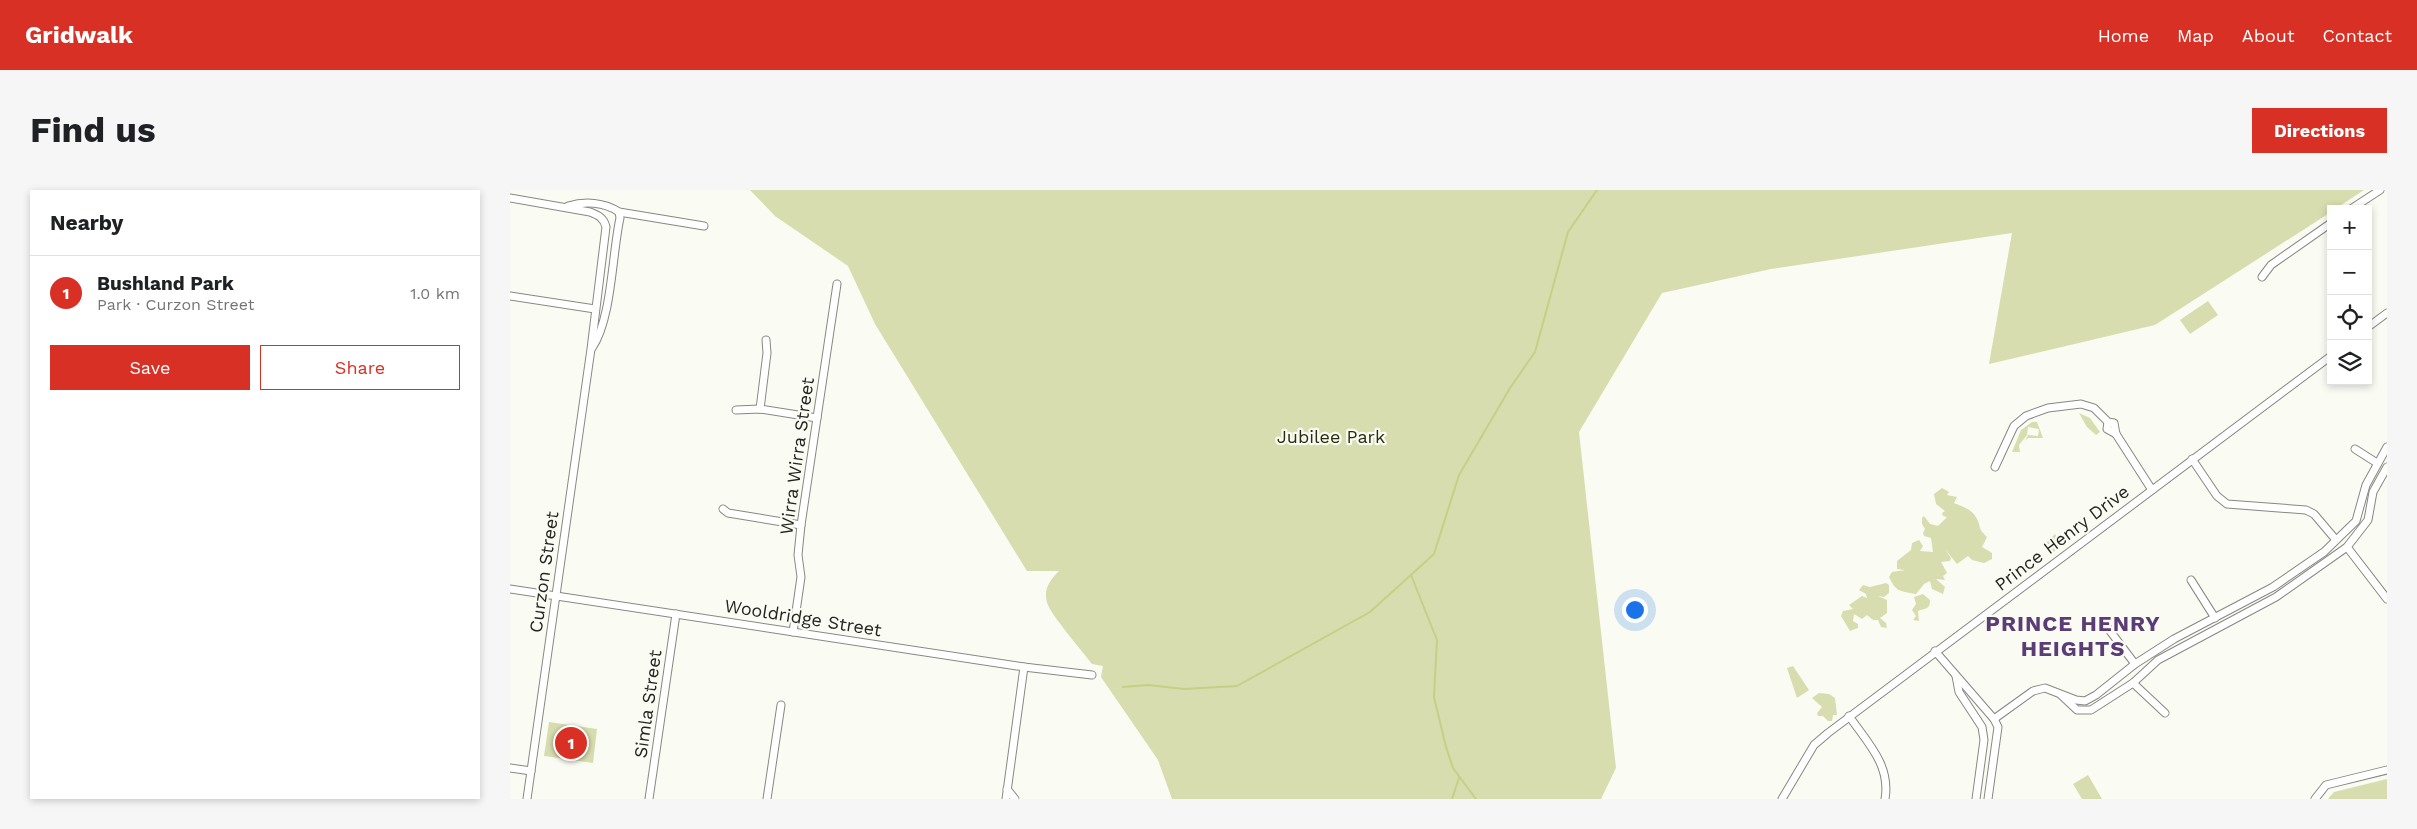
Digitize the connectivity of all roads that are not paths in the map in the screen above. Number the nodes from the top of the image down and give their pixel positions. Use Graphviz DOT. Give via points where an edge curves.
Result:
graph roads {
  1 [pos="2380,190"];
  2 [pos="510,198"];
  3 [pos="2357,205"];
  4 [pos="566,206"];
  5 [pos="619,212"];
  6 [pos="704,226"];
  7 [pos="2327,226"];
  8 [pos="2262,277"];
  9 [pos="837,284"];
  10 [pos="510,296"];
  11 [pos="595,309"];
  12 [pos="2387,313"];
  13 [pos="2372,324"];
  14 [pos="766,340"];
  15 [pos="592,349"];
  16 [pos="2327,359"];
  17 [pos="760,409"];
  18 [pos="736,410"];
  19 [pos="817,418"];
  20 [pos="2387,447"];
  21 [pos="2355,449"];
  22 [pos="2192,459"];
  23 [pos="2377,463"];
  24 [pos="1995,466"];
  25 [pos="2387,467"];
  26 [pos="2152,490"];
  27 [pos="723,509"];
  28 [pos="800,525"];
  29 [pos="2336,540"];
  30 [pos="2347,547"];
  31 [pos="2190,580"];
  32 [pos="510,589"];
  33 [pos="556,596"];
  34 [pos="2387,598"];
  35 [pos="676,614"];
  36 [pos="2215,618"];
  37 [pos="2107,627"];
  38 [pos="793,632"];
  39 [pos="1936,651"];
  40 [pos="2135,664"];
  41 [pos="1024,667"];
  42 [pos="1092,675"];
  43 [pos="1956,676"];
  44 [pos="2133,683"];
  45 [pos="2060,694"];
  46 [pos="781,705"];
  47 [pos="2166,713"];
  48 [pos="1848,716"];
  49 [pos="1994,719"];
  50 [pos="510,768"];
  51 [pos="2387,770"];
  52 [pos="531,772"];
  53 [pos="1007,789"];
  54 [pos="1887,789"];
  55 [pos="527,799"];
  56 [pos="649,799"];
  57 [pos="767,799"];
  58 [pos="1006,799"];
  59 [pos="1015,799"];
  60 [pos="1782,799"];
  61 [pos="1885,799"];
  62 [pos="1892,799"];
  63 [pos="1976,799"];
  64 [pos="1988,799"];
  65 [pos="2315,799"];
  1 -- 3 [label="street"];
  2 -- 4 [label="street"];
  4 -- 5 [label="street" via="595,203"];
  4 -- 11 [label="street, Curzon Street" via="590,212 605,222"];
  5 -- 6 [label="street"];
  5 -- 15 [label="street, Curzon Street" via="605,313 599,338"];
  7 -- 8 [label="street" via="2271,265"];
  9 -- 19 [label="street, Wirra Wirra Street"];
  10 -- 11 [label="street"];
  11 -- 15 [label="street, Curzon Street"];
  12 -- 13 [label="street"];
  14 -- 17 [label="street"];
  15 -- 33 [label="street, Curzon Street"];
  16 -- 22 [label="street, Prince Henry Drive"];
  17 -- 18 [label="street"];
  17 -- 19 [label="street"];
  19 -- 28 [label="street, Wirra Wirra Street"];
  20 -- 23 [label="street"];
  21 -- 23 [label="street"];
  22 -- 26 [label="street, Prince Henry Drive"];
  22 -- 29 [label="street" via="2217,496 2227,504 2306,510 2314,514"];
  23 -- 29 [label="street" via="2366,485 2356,521"];
  24 -- 26 [label="street" via="2014,426 2026,416 2048,408 2081,404 2094,408 2108,422 2108,429 2116,434"];
  25 -- 30 [label="street" via="2373,492 2368,520"];
  26 -- 39 [label="street, Prince Henry Drive"];
  27 -- 28 [label="street" via="728,513"];
  28 -- 38 [label="street, Wirra Wirra Street" via="800,577"];
  29 -- 36 [label="street" via="2273,587"];
  30 -- 34 [label="street"];
  30 -- 44 [label="street" via="2276,596 2158,660"];
  31 -- 36 [label="street"];
  32 -- 33 [label="street, Wooldridge Street"];
  33 -- 35 [label="street, Wooldridge Street"];
  33 -- 52 [label="street, Curzon Street"];
  35 -- 38 [label="street, Wooldridge Street"];
  35 -- 56 [label="street, Simla Street"];
  36 -- 40 [label="street"];
  37 -- 40 [label="street"];
  38 -- 41 [label="street, Wooldridge Street"];
  39 -- 43 [label="street"];
  39 -- 48 [label="street, Prince Henry Drive"];
  40 -- 45 [label="street" via="2085,700"];
  41 -- 42 [label="street, Wooldridge Street"];
  41 -- 53 [label="street"];
  43 -- 49 [label="street"];
  43 -- 63 [label="street" via="1959,692 1982,728 1984,740"];
  44 -- 45 [label="street" via="2091,710 2084,711 2070,705"];
  44 -- 47 [label="street"];
  45 -- 49 [label="street" via="2045,688 2033,692"];
  46 -- 57 [label="street"];
  48 -- 54 [label="street" via="1885,771"];
  48 -- 60 [label="street, Prince Henry Drive" via="1814,745"];
  49 -- 64 [label="street" via="1998,727"];
  50 -- 52 [label="street"];
  51 -- 65 [label="street" via="2326,785"];
  52 -- 55 [label="street, Curzon Street"];
  53 -- 58 [label="street"];
  53 -- 59 [label="street"];
  54 -- 61 [label="street"];
  54 -- 62 [label="street"];
}
